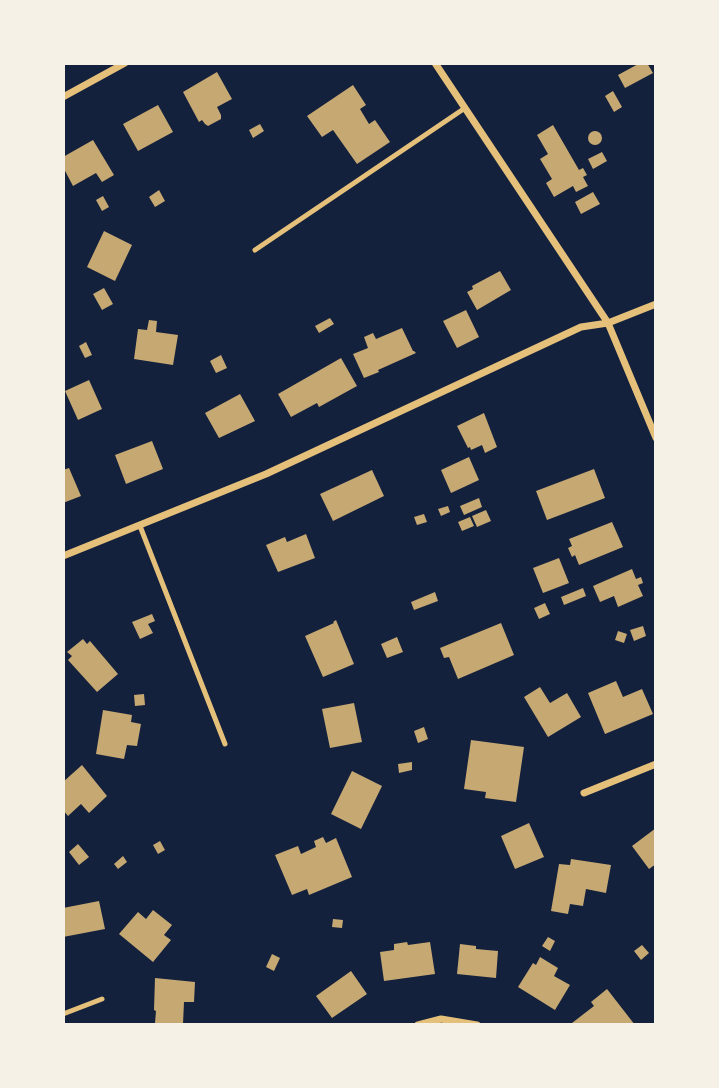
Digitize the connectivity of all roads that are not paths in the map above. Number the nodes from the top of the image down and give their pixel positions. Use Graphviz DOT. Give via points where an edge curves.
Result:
graph roads {
  1 [pos="125,63"];
  2 [pos="435,63"];
  3 [pos="63,97"];
  4 [pos="465,108"];
  5 [pos="255,250"];
  6 [pos="656,304"];
  7 [pos="608,323"];
  8 [pos="656,438"];
  9 [pos="140,526"];
  10 [pos="63,556"];
  11 [pos="225,744"];
  12 [pos="656,764"];
  13 [pos="583,793"];
  14 [pos="102,999"];
  15 [pos="63,1014"];
  16 [pos="418,1025"];
  17 [pos="477,1025"];
  1 -- 3 [label="street"];
  2 -- 4 [label="street"];
  4 -- 5 [label="lane"];
  4 -- 7 [label="street"];
  6 -- 7 [label="street"];
  7 -- 8 [label="street"];
  7 -- 9 [label="street" via="581,327 266,474"];
  9 -- 10 [label="street"];
  9 -- 11 [label="lane"];
  12 -- 13 [label="street"];
  14 -- 15 [label="lane"];
  16 -- 17 [label="street" via="441,1019"];
}
